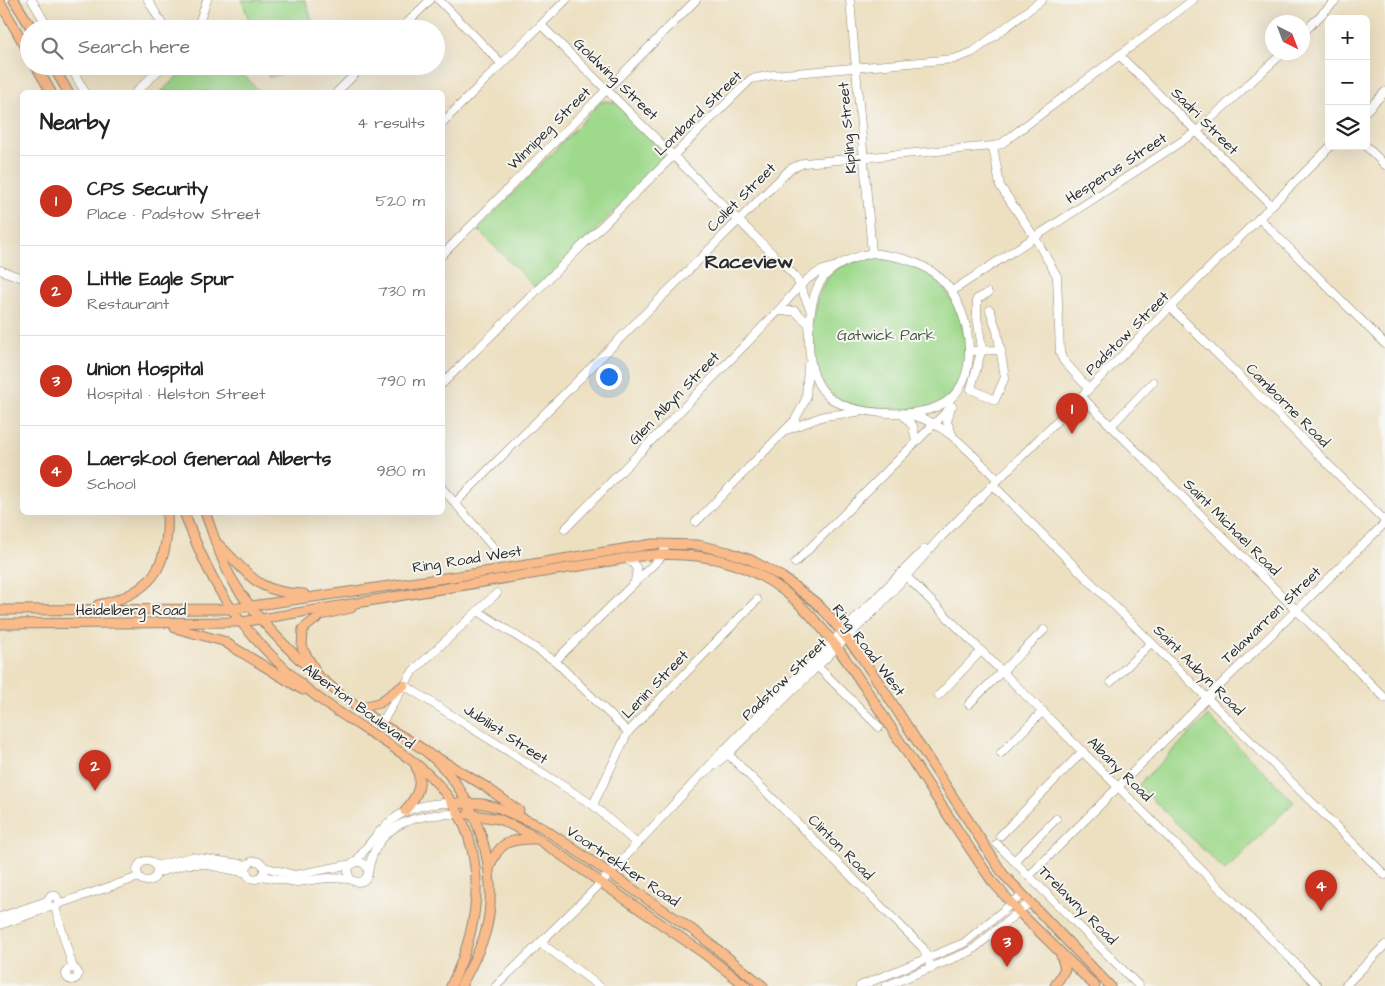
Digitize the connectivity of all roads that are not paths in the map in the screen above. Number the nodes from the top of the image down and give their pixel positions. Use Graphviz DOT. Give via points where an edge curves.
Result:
graph roads {
  1 [pos="15,0"];
  2 [pos="32,0"];
  3 [pos="148,0"];
  4 [pos="207,0"];
  5 [pos="430,0"];
  6 [pos="439,0"];
  7 [pos="566,0"];
  8 [pos="696,0"];
  9 [pos="850,0"];
  10 [pos="1042,0"];
  11 [pos="1193,0"];
  12 [pos="1336,0"];
  13 [pos="0,2"];
  14 [pos="27,20"];
  15 [pos="44,20"];
  16 [pos="160,20"];
  17 [pos="200,20"];
  18 [pos="410,20"];
  19 [pos="541,25"];
  20 [pos="1310,26"];
  21 [pos="20,37"];
  22 [pos="1119,56"];
  23 [pos="1275,60"];
  24 [pos="501,64"];
  25 [pos="856,67"];
  26 [pos="41,75"];
  27 [pos="58,75"];
  28 [pos="76,75"];
  29 [pos="153,75"];
  30 [pos="355,75"];
  31 [pos="50,90"];
  32 [pos="67,90"];
  33 [pos="85,90"];
  34 [pos="138,90"];
  35 [pos="339,90"];
  36 [pos="608,90"];
  37 [pos="1385,92"];
  38 [pos="1370,107"];
  39 [pos="445,120"];
  40 [pos="1196,132"];
  41 [pos="994,146"];
  42 [pos="1327,150"];
  43 [pos="1370,150"];
  44 [pos="674,156"];
  45 [pos="864,157"];
  46 [pos="1385,165"];
  47 [pos="1271,205"];
  48 [pos="1259,218"];
  49 [pos="738,219"];
  50 [pos="1035,238"];
  51 [pos="445,252"];
  52 [pos="872,253"];
  53 [pos="834,267"];
  54 [pos="0,270"];
  55 [pos="20,277"];
  56 [pos="800,284"];
  57 [pos="952,291"];
  58 [pos="988,293"];
  59 [pos="1171,308"];
  60 [pos="810,309"];
  61 [pos="990,310"];
  62 [pos="778,311"];
  63 [pos="810,325"];
  64 [pos="1385,344"];
  65 [pos="982,350"];
  66 [pos="1000,350"];
  67 [pos="969,351"];
  68 [pos="809,354"];
  69 [pos="964,377"];
  70 [pos="445,381"];
  71 [pos="1153,382"];
  72 [pos="1089,389"];
  73 [pos="1082,397"];
  74 [pos="952,406"];
  75 [pos="859,412"];
  76 [pos="904,414"];
  77 [pos="936,423"];
  78 [pos="1110,426"];
  79 [pos="787,430"];
  80 [pos="954,437"];
  81 [pos="916,442"];
  82 [pos="995,483"];
  83 [pos="445,491"];
  84 [pos="455,503"];
  85 [pos="167,515"];
  86 [pos="185,515"];
  87 [pos="206,515"];
  88 [pos="696,522"];
  89 [pos="1385,522"];
  90 [pos="565,529"];
  91 [pos="216,542"];
  92 [pos="666,544"];
  93 [pos="493,547"];
  94 [pos="664,554"];
  95 [pos="625,558"];
  96 [pos="795,563"];
  97 [pos="904,574"];
  98 [pos="635,581"];
  99 [pos="497,593"];
  100 [pos="331,594"];
  101 [pos="377,599"];
  102 [pos="757,600"];
  103 [pos="251,606"];
  104 [pos="80,609"];
  105 [pos="231,609"];
  106 [pos="0,610"];
  107 [pos="1296,610"];
  108 [pos="478,611"];
  109 [pos="262,619"];
  110 [pos="242,622"];
  111 [pos="160,624"];
  112 [pos="0,625"];
  113 [pos="1044,630"];
  114 [pos="844,635"];
  115 [pos="1151,643"];
  116 [pos="835,644"];
  117 [pos="981,651"];
  118 [pos="555,661"];
  119 [pos="817,666"];
  120 [pos="1003,672"];
  121 [pos="319,677"];
  122 [pos="1111,682"];
  123 [pos="404,685"];
  124 [pos="939,695"];
  125 [pos="1206,698"];
  126 [pos="1385,698"];
  127 [pos="323,700"];
  128 [pos="969,704"];
  129 [pos="358,708"];
  130 [pos="1042,711"];
  131 [pos="381,724"];
  132 [pos="879,727"];
  133 [pos="628,732"];
  134 [pos="1083,751"];
  135 [pos="726,752"];
  136 [pos="1001,753"];
  137 [pos="429,754"];
  138 [pos="413,762"];
  139 [pos="1118,787"];
  140 [pos="452,803"];
  141 [pos="467,804"];
  142 [pos="593,806"];
  143 [pos="405,811"];
  144 [pos="458,814"];
  145 [pos="472,814"];
  146 [pos="1056,819"];
  147 [pos="540,826"];
  148 [pos="1000,836"];
  149 [pos="538,839"];
  150 [pos="636,843"];
  151 [pos="997,844"];
  152 [pos="1014,861"];
  153 [pos="353,864"];
  154 [pos="264,867"];
  155 [pos="156,869"];
  156 [pos="248,869"];
  157 [pos="489,872"];
  158 [pos="368,873"];
  159 [pos="138,874"];
  160 [pos="608,874"];
  161 [pos="1385,875"];
  162 [pos="261,876"];
  163 [pos="1030,876"];
  164 [pos="350,879"];
  165 [pos="601,883"];
  166 [pos="1022,895"];
  167 [pos="54,903"];
  168 [pos="1029,903"];
  169 [pos="1012,904"];
  170 [pos="1019,912"];
  171 [pos="0,917"];
  172 [pos="0,925"];
  173 [pos="542,943"];
  174 [pos="1385,945"];
  175 [pos="1060,952"];
  176 [pos="929,957"];
  177 [pos="932,968"];
  178 [pos="69,982"];
  179 [pos="451,986"];
  180 [pos="461,986"];
  181 [pos="496,986"];
  182 [pos="599,986"];
  183 [pos="746,986"];
  184 [pos="763,986"];
  185 [pos="860,986"];
  186 [pos="886,986"];
  187 [pos="1055,986"];
  188 [pos="1094,986"];
  189 [pos="1110,986"];
  190 [pos="1139,986"];
  191 [pos="1318,986"];
  192 [pos="1345,986"];
  1 -- 14 [label="main road"];
  2 -- 15 [label="street"];
  3 -- 16 [label="street"];
  4 -- 17 [label="street"];
  5 -- 18 [label="street"];
  6 -- 24 [label="street"];
  7 -- 19 [label="street"];
  8 -- 36 [label="street, Winnipeg Street"];
  9 -- 25 [label="street, Kipling Street"];
  10 -- 25 [label="street, Lombard Street" via="963,56"];
  11 -- 22 [label="street, Collet Street"];
  12 -- 20 [label="street"];
  13 -- 21 [label="main road"];
  19 -- 24 [label="street"];
  19 -- 36 [label="street, Goldwing Street"];
  22 -- 40 [label="street, Sadri Street"];
  22 -- 41 [label="street, Collet Street" via="1008,140"];
  23 -- 40 [label="street, Hesperus Street"];
  24 -- 39 [label="street"];
  25 -- 44 [label="street, Lombard Street" via="750,79"];
  25 -- 45 [label="street, Kipling Street"];
  26 -- 31 [label="main road"];
  27 -- 32 [label="main road"];
  28 -- 33 [label="street"];
  29 -- 34 [label="street"];
  30 -- 35 [label="street"];
  36 -- 44 [label="street, Goldwing Street"];
  36 -- 51 [label="street, Winnipeg Street"];
  37 -- 38 [label="street"];
  40 -- 47 [label="street, Sadri Street"];
  40 -- 50 [label="street, Hesperus Street"];
  41 -- 45 [label="street, Collet Street"];
  41 -- 50 [label="street" via="1000,186"];
  42 -- 47 [label="street, Padstow Street"];
  43 -- 46 [label="street"];
  44 -- 49 [label="street, Goldwing Street"];
  44 -- 70 [label="street, Lombard Street"];
  45 -- 49 [label="street, Collet Street" via="797,164"];
  45 -- 52 [label="street, Kipling Street"];
  47 -- 48 [label="street, Padstow Street"];
  48 -- 59 [label="street, Padstow Street"];
  48 -- 64 [label="street"];
  49 -- 56 [label="street, Goldwing Street"];
  49 -- 84 [label="street, Collet Street"];
  50 -- 57 [label="street, Hesperus Street"];
  50 -- 72 [label="street" via="1054,268 1058,283 1062,360"];
  52 -- 53 [label="street"];
  52 -- 57 [label="street" via="918,263 938,276"];
  53 -- 56 [label="street, Glen Albyn Street" via="812,274"];
  53 -- 60 [label="street" via="819,285"];
  54 -- 55 [label="street"];
  56 -- 60 [label="street, Goldwing Street"];
  56 -- 62 [label="street, Glen Albyn Street"];
  57 -- 67 [label="street" via="963,315"];
  58 -- 65 [label="street" via="977,299 976,317"];
  59 -- 72 [label="street, Padstow Street"];
  59 -- 89 [label="street, Camborne Road"];
  60 -- 63 [label="street"];
  61 -- 66 [label="street" via="998,331"];
  62 -- 63 [label="street" via="795,311"];
  62 -- 90 [label="street, Glen Albyn Street"];
  63 -- 68 [label="street"];
  65 -- 66 [label="street"];
  65 -- 66 [label="street" via="971,389 995,400 1005,377"];
  65 -- 67 [label="street"];
  67 -- 69 [label="street"];
  68 -- 75 [label="street" via="816,380 824,391 842,406"];
  68 -- 79 [label="street" via="806,399"];
  69 -- 74 [label="street"];
  69 -- 76 [label="street" via="948,401 929,410"];
  71 -- 78 [label="street"];
  72 -- 73 [label="street, Padstow Street"];
  73 -- 78 [label="street, Saint Michael Road"];
  73 -- 82 [label="street, Padstow Street"];
  74 -- 77 [label="street"];
  74 -- 80 [label="street" via="947,422"];
  75 -- 76 [label="street"];
  75 -- 79 [label="street" via="824,416"];
  76 -- 77 [label="street"];
  76 -- 81 [label="street" via="913,426"];
  77 -- 80 [label="street, Saint Aubyn Road"];
  77 -- 81 [label="street"];
  78 -- 107 [label="street, Saint Michael Road"];
  79 -- 88 [label="street"];
  80 -- 82 [label="street, Saint Aubyn Road"];
  81 -- 96 [label="street"];
  82 -- 97 [label="street, Padstow Street"];
  82 -- 115 [label="street, Saint Aubyn Road"];
  83 -- 84 [label="street"];
  84 -- 93 [label="street"];
  85 -- 104 [label="main road" via="167,543 152,578 129,596"];
  86 -- 105 [label="main road, Alberton Boulevard"];
  87 -- 91 [label="main road, Alberton Boulevard"];
  89 -- 107 [label="street, Telawarren Street"];
  91 -- 100 [label="main road" via="250,578 272,590"];
  91 -- 103 [label="main road, Alberton Boulevard" via="231,577"];
  92 -- 94 [label="street"];
  92 -- 100 [label="main road, Ring Road West" via="619,548"];
  92 -- 114 [label="main road, Ring Road West" via="714,548 767,568 815,602"];
  94 -- 95 [label="main road, Ring Road West"];
  94 -- 98 [label="street"];
  94 -- 116 [label="main road, Ring Road West" via="706,557 756,572 792,595"];
  95 -- 98 [label="street" via="634,562 637,569"];
  95 -- 101 [label="main road, Ring Road West"];
  97 -- 114 [label="street, Padstow Street"];
  97 -- 117 [label="street, Albany Road"];
  98 -- 118 [label="street"];
  99 -- 108 [label="street"];
  100 -- 103 [label="main road, Ring Road West"];
  101 -- 109 [label="main road, Ring Road West"];
  101 -- 121 [label="main road" via="321,615 303,629 302,648"];
  102 -- 133 [label="street, Lenin Street"];
  103 -- 105 [label="main road, Heidelberg Road"];
  103 -- 109 [label="main road, Alberton Boulevard"];
  104 -- 105 [label="main road, Heidelberg Road"];
  104 -- 106 [label="main road, Heidelberg Road"];
  105 -- 110 [label="main road, Alberton Boulevard"];
  107 -- 125 [label="street, Telawarren Street"];
  107 -- 126 [label="street, Saint Michael Road"];
  108 -- 118 [label="street"];
  108 -- 123 [label="street" via="420,664"];
  109 -- 110 [label="main road, Heidelberg Road"];
  109 -- 121 [label="main road, Alberton Boulevard"];
  110 -- 111 [label="main road, Heidelberg Road"];
  110 -- 127 [label="main road, Alberton Boulevard" via="286,669"];
  111 -- 112 [label="main road, Heidelberg Road"];
  111 -- 127 [label="main road" via="223,641"];
  113 -- 120 [label="street"];
  114 -- 116 [label="street, Padstow Street"];
  114 -- 166 [label="main road, Ring Road West" via="885,692 992,858"];
  115 -- 122 [label="street"];
  115 -- 125 [label="street, Saint Aubyn Road"];
  116 -- 119 [label="street, Padstow Street"];
  116 -- 135 [label="street, Padstow Street"];
  116 -- 169 [label="main road, Ring Road West" via="976,858"];
  117 -- 120 [label="street, Albany Road"];
  117 -- 124 [label="street"];
  118 -- 133 [label="street"];
  119 -- 132 [label="street"];
  119 -- 135 [label="street, Padstow Street"];
  120 -- 128 [label="street"];
  120 -- 130 [label="street, Albany Road"];
  121 -- 129 [label="main road, Alberton Boulevard"];
  123 -- 129 [label="main road" via="379,703"];
  123 -- 131 [label="street"];
  123 -- 142 [label="street, Jubilist Street"];
  125 -- 139 [label="street, Telawarren Street"];
  125 -- 161 [label="street, Saint Aubyn Road"];
  127 -- 138 [label="main road, Alberton Boulevard"];
  129 -- 131 [label="main road, Alberton Boulevard"];
  130 -- 134 [label="street, Albany Road"];
  130 -- 136 [label="street"];
  131 -- 137 [label="main road, Alberton Boulevard"];
  133 -- 142 [label="street, Lenin Street"];
  134 -- 139 [label="street, Albany Road"];
  134 -- 148 [label="street"];
  135 -- 150 [label="street, Padstow Street"];
  135 -- 176 [label="street, Clinton Road" via="898,922"];
  137 -- 141 [label="main road, Alberton Boulevard" via="452,780"];
  137 -- 147 [label="main road" via="486,787"];
  138 -- 140 [label="main road, Alberton Boulevard" via="431,777"];
  138 -- 143 [label="main road" via="420,776 420,788"];
  139 -- 163 [label="street, Telawarren Street"];
  139 -- 191 [label="street, Albany Road"];
  140 -- 141 [label="main road, Voortrekker Road"];
  140 -- 143 [label="street" via="428,804"];
  140 -- 144 [label="main road, Alberton Boulevard"];
  141 -- 145 [label="main road, Alberton Boulevard"];
  141 -- 147 [label="main road, Voortrekker Road" via="484,804 508,811"];
  142 -- 150 [label="street"];
  143 -- 153 [label="street" via="382,827"];
  144 -- 145 [label="main road, Voortrekker Road"];
  144 -- 158 [label="street" via="422,815 397,826 374,852"];
  144 -- 179 [label="main road, Alberton Boulevard" via="470,840 477,893 472,933"];
  145 -- 149 [label="main road, Voortrekker Road" via="499,819"];
  145 -- 157 [label="main road, Alberton Boulevard" via="482,838"];
  146 -- 152 [label="street"];
  147 -- 160 [label="main road, Voortrekker Road"];
  149 -- 157 [label="main road" via="520,838 505,843"];
  149 -- 165 [label="main road, Voortrekker Road"];
  150 -- 160 [label="street, Padstow Street"];
  151 -- 152 [label="street, Trelawny Road"];
  152 -- 163 [label="street, Trelawny Road"];
  153 -- 154 [label="street" via="295,875"];
  153 -- 158 [label="street" via="364,864"];
  153 -- 164 [label="street" via="348,870"];
  154 -- 156 [label="street" via="255,861"];
  154 -- 162 [label="street"];
  155 -- 156 [label="street" via="192,857"];
  155 -- 159 [label="street" via="151,881 143,880"];
  155 -- 159 [label="street" via="149,861 144,862 138,867"];
  156 -- 162 [label="street" via="253,878"];
  157 -- 180 [label="main road" via="485,934"];
  158 -- 164 [label="street" via="362,882"];
  159 -- 167 [label="street"];
  160 -- 165 [label="street, Padstow Street"];
  160 -- 184 [label="main road, Voortrekker Road" via="697,933"];
  162 -- 164 [label="street" via="291,882"];
  163 -- 190 [label="street, Trelawny Road"];
  165 -- 173 [label="street, Padstow Street"];
  165 -- 183 [label="main road, Voortrekker Road"];
  166 -- 168 [label="main road, Ring Road West"];
  166 -- 169 [label="street"];
  167 -- 171 [label="street"];
  167 -- 172 [label="street"];
  167 -- 178 [label="street" via="73,968 67,972"];
  168 -- 170 [label="street"];
  168 -- 189 [label="main road, Ring Road West"];
  169 -- 170 [label="main road, Ring Road West"];
  169 -- 176 [label="street" via="971,939"];
  170 -- 175 [label="main road, Ring Road West"];
  170 -- 177 [label="street" via="971,951"];
  173 -- 181 [label="street, Padstow Street"];
  173 -- 182 [label="street"];
  174 -- 192 [label="street"];
  175 -- 187 [label="main road" via="1064,968"];
  175 -- 188 [label="main road, Ring Road West"];
  176 -- 177 [label="street, Clinton Road"];
  176 -- 185 [label="street"];
  177 -- 186 [label="street"];
}
